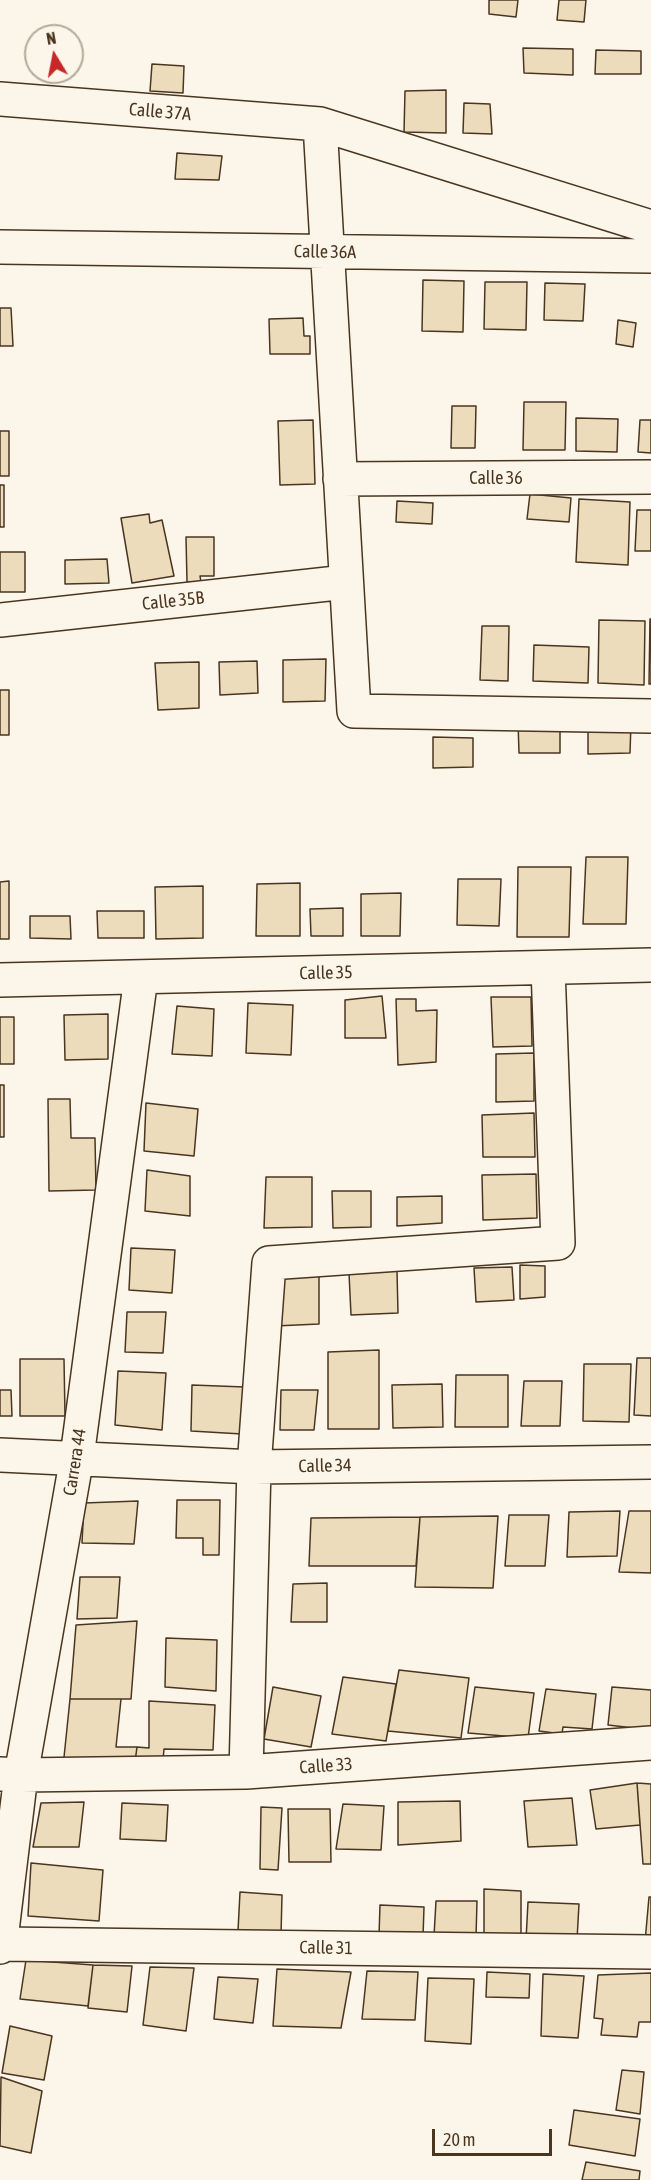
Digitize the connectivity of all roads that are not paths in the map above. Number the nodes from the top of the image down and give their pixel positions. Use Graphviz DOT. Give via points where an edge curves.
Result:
graph roads {
  1 [pos="0,99"];
  2 [pos="320,124"];
  3 [pos="651,227"];
  4 [pos="0,247"];
  5 [pos="327,252"];
  6 [pos="651,256"];
  7 [pos="651,477"];
  8 [pos="340,478"];
  9 [pos="346,582"];
  10 [pos="0,620"];
  11 [pos="651,716"];
  12 [pos="651,965"];
  13 [pos="548,968"];
  14 [pos="141,977"];
  15 [pos="0,980"];
  16 [pos="0,1455"];
  17 [pos="77,1458"];
  18 [pos="651,1462"];
  19 [pos="254,1467"];
  20 [pos="651,1743"];
  21 [pos="246,1772"];
  22 [pos="11,1775"];
  23 [pos="0,1945"];
  24 [pos="651,1952"];
  1 -- 2 [label="street, Calle 37A"];
  2 -- 3 [label="street, Calle 37A"];
  2 -- 5 [label="street"];
  4 -- 5 [label="street, Calle 36A"];
  5 -- 6 [label="street, Calle 36A"];
  5 -- 8 [label="street"];
  7 -- 8 [label="street, Calle 36"];
  8 -- 9 [label="street"];
  9 -- 10 [label="street, Calle 35B"];
  9 -- 11 [label="street" via="354,711"];
  12 -- 13 [label="street, Calle 35"];
  13 -- 14 [label="street, Calle 35"];
  13 -- 19 [label="street" via="558,1243 269,1263"];
  14 -- 15 [label="street, Calle 35"];
  14 -- 17 [label="street, Carrera 44"];
  16 -- 17 [label="street, Calle 34"];
  17 -- 19 [label="street, Calle 34"];
  17 -- 22 [label="street, Carrera 44"];
  18 -- 19 [label="street, Calle 34"];
  19 -- 21 [label="street"];
  20 -- 21 [label="street, Calle 33"];
  21 -- 22 [label="street, Calle 33"];
  22 -- 23 [label="street, Carrera 44"];
  23 -- 24 [label="street, Calle 31"];
}
